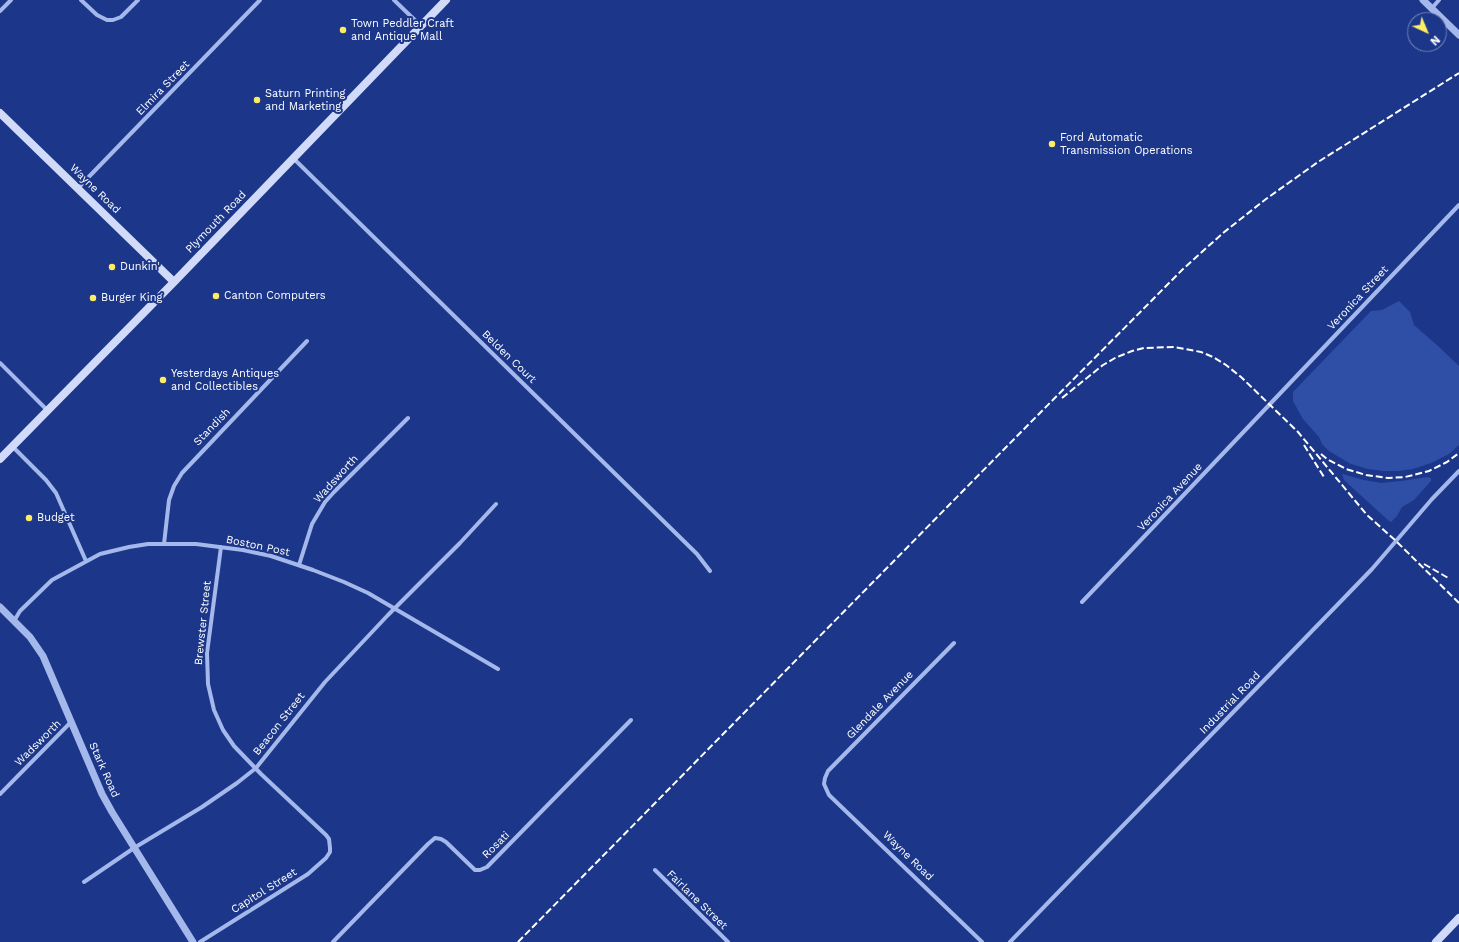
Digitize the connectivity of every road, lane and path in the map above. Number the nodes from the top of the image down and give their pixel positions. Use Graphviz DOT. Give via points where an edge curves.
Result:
graph roads {
  1 [pos="11,0"];
  2 [pos="81,0"];
  3 [pos="138,0"];
  4 [pos="260,0"];
  5 [pos="394,0"];
  6 [pos="446,0"];
  7 [pos="1423,0"];
  8 [pos="1440,0"];
  9 [pos="1432,8"];
  10 [pos="0,11"];
  11 [pos="421,26"];
  12 [pos="1459,35"];
  13 [pos="0,113"];
  14 [pos="293,158"];
  15 [pos="78,188"];
  16 [pos="1459,205"];
  17 [pos="174,282"];
  18 [pos="308,341"];
  19 [pos="0,364"];
  20 [pos="1270,404"];
  21 [pos="47,410"];
  22 [pos="408,418"];
  23 [pos="12,446"];
  24 [pos="0,459"];
  25 [pos="1459,471"];
  26 [pos="496,504"];
  27 [pos="164,544"];
  28 [pos="221,547"];
  29 [pos="86,561"];
  30 [pos="299,565"];
  31 [pos="710,571"];
  32 [pos="1082,602"];
  33 [pos="0,607"];
  34 [pos="394,609"];
  35 [pos="14,621"];
  36 [pos="954,643"];
  37 [pos="498,669"];
  38 [pos="631,720"];
  39 [pos="71,722"];
  40 [pos="256,768"];
  41 [pos="824,782"];
  42 [pos="0,794"];
  43 [pos="134,848"];
  44 [pos="330,848"];
  45 [pos="655,870"];
  46 [pos="84,882"];
  47 [pos="1459,918"];
  48 [pos="193,942"];
  49 [pos="200,942"];
  50 [pos="333,942"];
  51 [pos="728,942"];
  52 [pos="982,942"];
  53 [pos="1010,942"];
  54 [pos="1436,942"];
  1 -- 10 [label="street"];
  2 -- 3 [label="street" via="97,16 107,20 121,17"];
  4 -- 15 [label="street, Elmira Street"];
  5 -- 11 [label="street"];
  6 -- 11 [label="main road, Plymouth Road"];
  7 -- 9 [label="street"];
  8 -- 9 [label="street"];
  9 -- 12 [label="street"];
  11 -- 14 [label="main road, Plymouth Road"];
  13 -- 15 [label="main road, Wayne Road"];
  14 -- 17 [label="main road, Plymouth Road"];
  14 -- 31 [label="street, Belden Court" via="697,554"];
  15 -- 17 [label="main road, Wayne Road"];
  16 -- 20 [label="street, Veronica Street"];
  17 -- 21 [label="main road, Plymouth Road"];
  18 -- 27 [label="street, Standish" via="182,473 169,500"];
  19 -- 21 [label="street"];
  20 -- 32 [label="street, Veronica Avenue"];
  21 -- 23 [label="main road, Plymouth Road"];
  22 -- 30 [label="street, Wadsworth" via="325,502 312,524"];
  23 -- 24 [label="main road, Plymouth Road"];
  23 -- 29 [label="street" via="56,493"];
  25 -- 53 [label="street, Industrial Road" via="1372,569"];
  26 -- 34 [label="street, Beacon Street"];
  27 -- 28 [label="street, Boston Post"];
  27 -- 29 [label="street, Boston Post" via="106,552"];
  28 -- 30 [label="street, Boston Post" via="270,556"];
  28 -- 40 [label="street, Brewster Street" via="207,653 208,684 214,710 223,730 234,746"];
  29 -- 35 [label="street, Boston Post" via="46,585 20,611"];
  30 -- 34 [label="street, Boston Post" via="356,588"];
  33 -- 35 [label="street, Stark Road"];
  34 -- 37 [label="street, Boston Post"];
  34 -- 40 [label="street, Beacon Street" via="325,682"];
  35 -- 39 [label="street, Stark Road" via="30,637 43,656"];
  36 -- 41 [label="street, Glendale Avenue" via="828,771"];
  38 -- 50 [label="street, Rosati" via="487,867 475,870 446,842 435,838"];
  39 -- 42 [label="street, Wadsworth"];
  39 -- 43 [label="street, Stark Road" via="102,794"];
  40 -- 43 [label="street, Beacon Street" via="202,806"];
  40 -- 44 [label="street, Brewster Street" via="329,839"];
  41 -- 52 [label="street, Wayne Road" via="829,795"];
  43 -- 46 [label="street, Beacon Street"];
  43 -- 48 [label="street, Stark Road"];
  44 -- 49 [label="street, Capitol Street" via="326,858 308,874"];
  45 -- 51 [label="street, Fairlane Street"];
  47 -- 54 [label="main road"];
}
